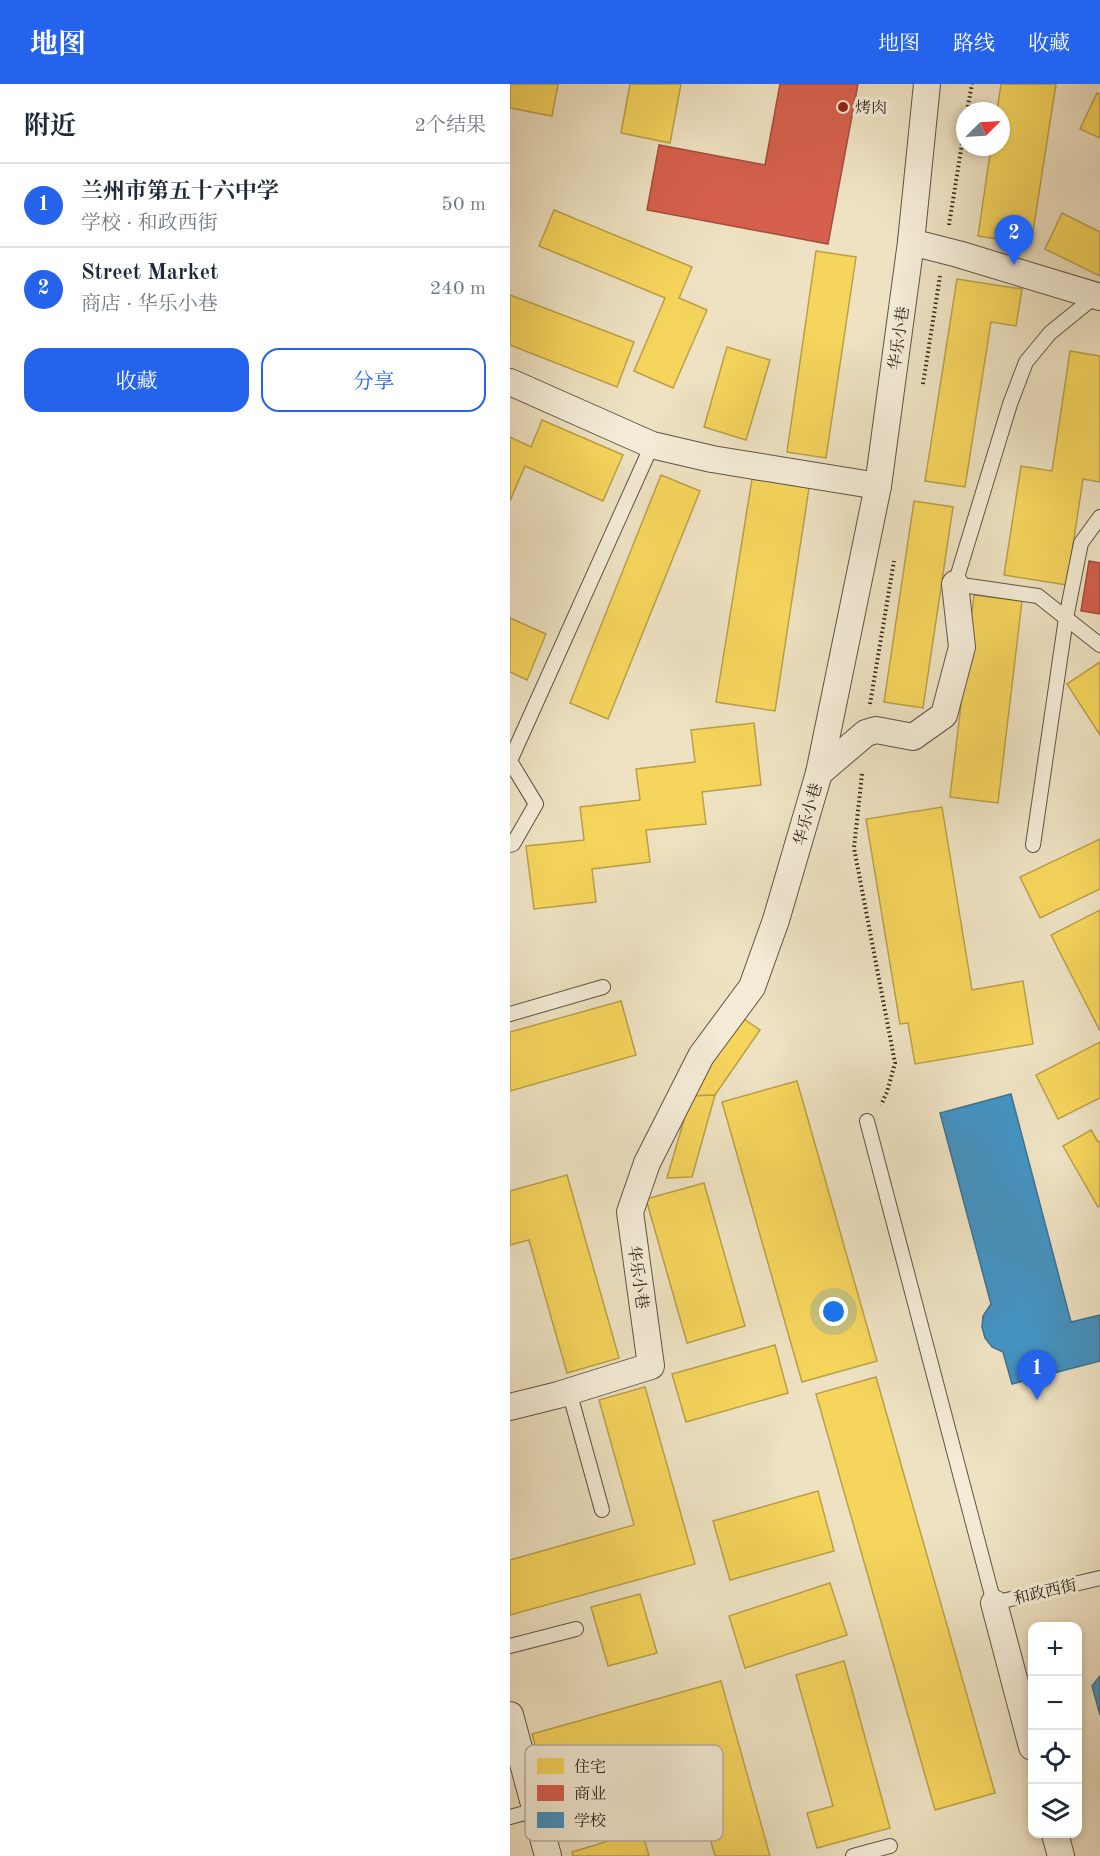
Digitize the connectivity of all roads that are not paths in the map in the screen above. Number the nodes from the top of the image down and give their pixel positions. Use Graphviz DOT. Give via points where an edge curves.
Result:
graph roads {
  1 [pos="927,84"];
  2 [pos="911,242"];
  3 [pos="1099,294"];
  4 [pos="510,382"];
  5 [pos="652,445"];
  6 [pos="878,486"];
  7 [pos="1100,517"];
  8 [pos="955,584"];
  9 [pos="1066,618"];
  10 [pos="1100,645"];
  11 [pos="819,773"];
  12 [pos="510,845"];
  13 [pos="1033,845"];
  14 [pos="603,987"];
  15 [pos="510,1014"];
  16 [pos="867,1121"];
  17 [pos="568,1391"];
  18 [pos="510,1407"];
  19 [pos="602,1510"];
  20 [pos="1100,1578"];
  21 [pos="994,1603"];
  22 [pos="576,1629"];
  23 [pos="510,1646"];
  24 [pos="510,1715"];
  25 [pos="1028,1732"];
  26 [pos="525,1770"];
  27 [pos="525,1813"];
  28 [pos="510,1817"];
  29 [pos="1056,1838"];
  30 [pos="544,1841"];
  31 [pos="890,1846"];
  32 [pos="548,1856"];
  33 [pos="853,1856"];
  34 [pos="1061,1856"];
  1 -- 2 [label="street, 华乐小巷"];
  2 -- 3 [label="street"];
  2 -- 6 [label="street, 华乐小巷"];
  3 -- 8 [label="lane" via="1050,333 1026,362"];
  4 -- 5 [label="street"];
  5 -- 6 [label="street" via="712,459"];
  5 -- 12 [label="lane" via="510,761 536,804"];
  6 -- 11 [label="street, 华乐小巷"];
  7 -- 9 [label="lane" via="1081,543"];
  8 -- 9 [label="lane" via="1038,596"];
  8 -- 11 [label="street" via="962,647 944,715 913,737 876,730 866,733"];
  9 -- 10 [label="lane"];
  9 -- 13 [label="lane"];
  11 -- 17 [label="street, 华乐小巷" via="752,987 701,1056 647,1163 630,1212 651,1366"];
  14 -- 15 [label="lane"];
  16 -- 21 [label="lane"];
  17 -- 18 [label="street, 华乐小巷"];
  17 -- 19 [label="lane"];
  20 -- 21 [label="lane, 和政西街"];
  21 -- 25 [label="street, 和政西街"];
  22 -- 23 [label="lane"];
  24 -- 26 [label="street"];
  27 -- 28 [label="lane"];
  29 -- 34 [label="street"];
  30 -- 32 [label="street"];
  31 -- 33 [label="lane"];
}
